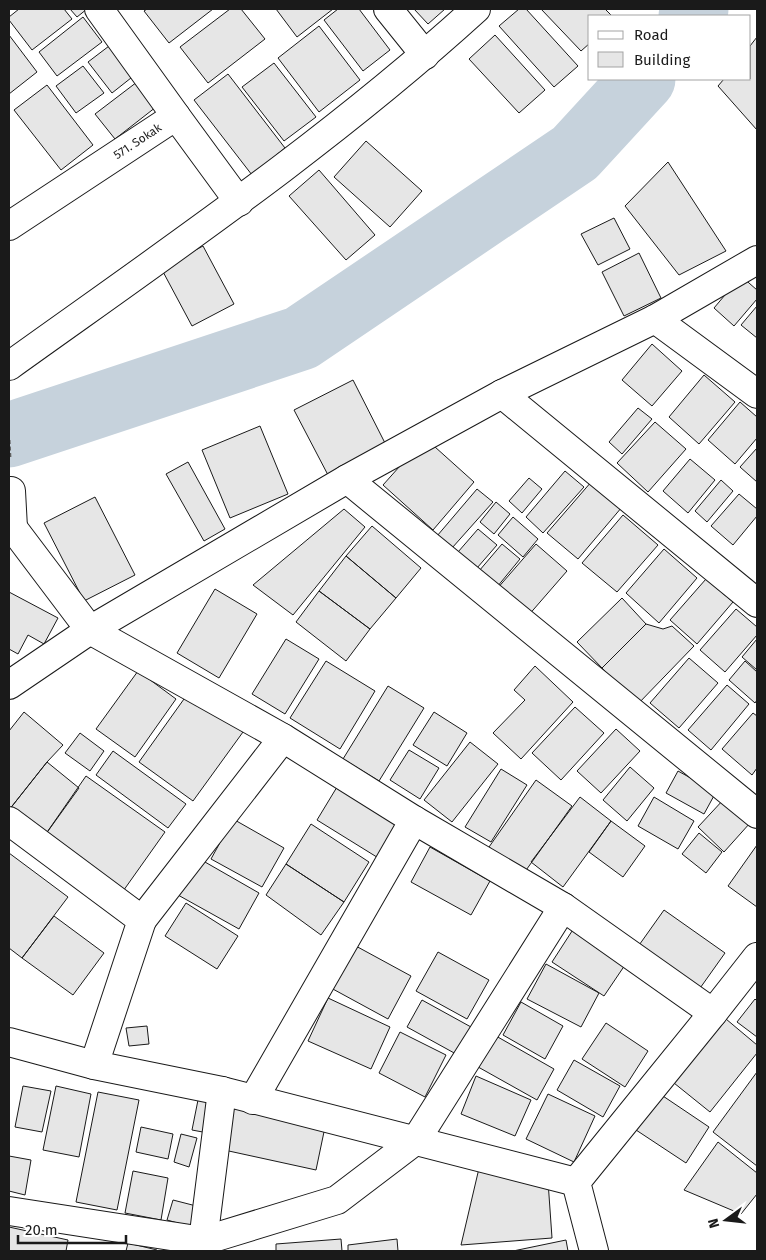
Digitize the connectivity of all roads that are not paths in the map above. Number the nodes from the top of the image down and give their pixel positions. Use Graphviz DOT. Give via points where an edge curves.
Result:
graph roads {
  1 [pos="99,9"];
  2 [pos="388,9"];
  3 [pos="476,9"];
  4 [pos="425,55"];
  5 [pos="176,116"];
  6 [pos="239,202"];
  7 [pos="9,226"];
  8 [pos="757,260"];
  9 [pos="655,319"];
  10 [pos="9,366"];
  11 [pos="502,394"];
  12 [pos="757,394"];
  13 [pos="347,479"];
  14 [pos="11,491"];
  15 [pos="11,529"];
  16 [pos="757,603"];
  17 [pos="90,630"];
  18 [pos="9,685"];
  19 [pos="283,738"];
  20 [pos="757,814"];
  21 [pos="9,820"];
  22 [pos="414,820"];
  23 [pos="563,907"];
  24 [pos="142,920"];
  25 [pos="757,957"];
  26 [pos="713,1013"];
  27 [pos="9,1042"];
  28 [pos="94,1064"];
  29 [pos="222,1091"];
  30 [pos="253,1100"];
  31 [pos="416,1140"];
  32 [pos="576,1182"];
  33 [pos="9,1211"];
  34 [pos="201,1246"];
  35 [pos="594,1251"];
  1 -- 5 [label="street"];
  2 -- 4 [label="street"];
  3 -- 4 [label="street"];
  4 -- 6 [label="street"];
  5 -- 6 [label="street"];
  5 -- 7 [label="street, 571. Sokak"];
  6 -- 10 [label="street"];
  8 -- 9 [label="street"];
  9 -- 11 [label="street"];
  9 -- 12 [label="street"];
  11 -- 13 [label="street"];
  11 -- 16 [label="street"];
  13 -- 17 [label="street"];
  13 -- 20 [label="street"];
  14 -- 15 [label="street"];
  15 -- 17 [label="street"];
  17 -- 18 [label="street"];
  17 -- 19 [label="street"];
  19 -- 22 [label="street"];
  19 -- 24 [label="street"];
  21 -- 24 [label="street"];
  22 -- 23 [label="street"];
  22 -- 30 [label="street"];
  23 -- 26 [label="street"];
  23 -- 31 [label="street"];
  24 -- 28 [label="street"];
  25 -- 26 [label="street"];
  26 -- 32 [label="street"];
  27 -- 28 [label="street"];
  28 -- 29 [label="street"];
  29 -- 30 [label="street"];
  29 -- 34 [label="street"];
  30 -- 31 [label="street"];
  31 -- 32 [label="street"];
  31 -- 34 [label="street" via="337,1200"];
  32 -- 35 [label="street"];
  33 -- 34 [label="street"];
}
